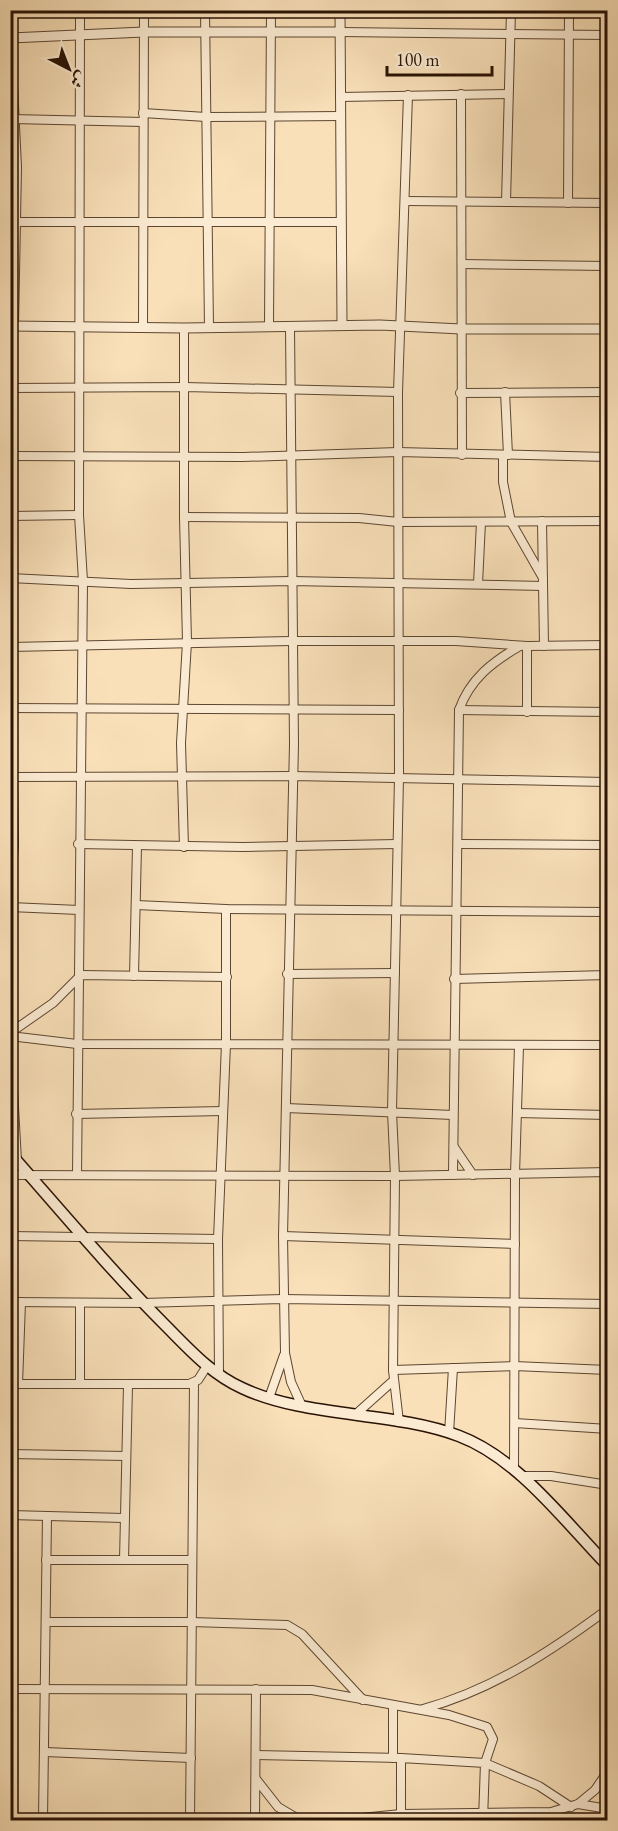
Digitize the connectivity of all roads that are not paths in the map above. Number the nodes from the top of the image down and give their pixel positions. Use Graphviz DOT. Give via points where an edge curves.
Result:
graph roads {
  1 [pos="80,10"];
  2 [pos="144,10"];
  3 [pos="205,10"];
  4 [pos="271,10"];
  5 [pos="340,10"];
  6 [pos="511,10"];
  7 [pos="569,10"];
  8 [pos="10,24"];
  9 [pos="144,32"];
  10 [pos="205,32"];
  11 [pos="271,32"];
  12 [pos="340,32"];
  13 [pos="511,33"];
  14 [pos="569,34"];
  15 [pos="608,35"];
  16 [pos="79,37"];
  17 [pos="11,38"];
  18 [pos="461,94"];
  19 [pos="508,94"];
  20 [pos="408,95"];
  21 [pos="340,97"];
  22 [pos="143,113"];
  23 [pos="271,116"];
  24 [pos="340,116"];
  25 [pos="206,117"];
  26 [pos="13,119"];
  27 [pos="78,121"];
  28 [pos="143,122"];
  29 [pos="405,201"];
  30 [pos="462,201"];
  31 [pos="506,202"];
  32 [pos="568,203"];
  33 [pos="608,203"];
  34 [pos="270,220"];
  35 [pos="13,222"];
  36 [pos="144,222"];
  37 [pos="207,222"];
  38 [pos="341,222"];
  39 [pos="81,224"];
  40 [pos="462,264"];
  41 [pos="608,266"];
  42 [pos="342,325"];
  43 [pos="400,325"];
  44 [pos="12,326"];
  45 [pos="269,327"];
  46 [pos="290,327"];
  47 [pos="80,328"];
  48 [pos="143,328"];
  49 [pos="184,328"];
  50 [pos="209,328"];
  51 [pos="460,329"];
  52 [pos="608,329"];
  53 [pos="185,387"];
  54 [pos="10,388"];
  55 [pos="81,389"];
  56 [pos="290,391"];
  57 [pos="398,392"];
  58 [pos="505,392"];
  59 [pos="608,392"];
  60 [pos="460,393"];
  61 [pos="398,452"];
  62 [pos="462,454"];
  63 [pos="505,455"];
  64 [pos="10,456"];
  65 [pos="184,456"];
  66 [pos="293,456"];
  67 [pos="79,457"];
  68 [pos="608,457"];
  69 [pos="79,515"];
  70 [pos="10,516"];
  71 [pos="184,517"];
  72 [pos="293,517"];
  73 [pos="542,521"];
  74 [pos="608,521"];
  75 [pos="398,522"];
  76 [pos="481,522"];
  77 [pos="511,522"];
  78 [pos="10,578"];
  79 [pos="83,581"];
  80 [pos="291,581"];
  81 [pos="398,582"];
  82 [pos="543,582"];
  83 [pos="187,584"];
  84 [pos="478,584"];
  85 [pos="291,641"];
  86 [pos="398,641"];
  87 [pos="187,642"];
  88 [pos="81,645"];
  89 [pos="608,645"];
  90 [pos="523,646"];
  91 [pos="544,646"];
  92 [pos="10,647"];
  93 [pos="10,708"];
  94 [pos="81,709"];
  95 [pos="183,709"];
  96 [pos="293,710"];
  97 [pos="399,710"];
  98 [pos="459,710"];
  99 [pos="526,712"];
  100 [pos="608,712"];
  101 [pos="608,761"];
  102 [pos="293,776"];
  103 [pos="12,777"];
  104 [pos="79,777"];
  105 [pos="182,777"];
  106 [pos="399,777"];
  107 [pos="459,778"];
  108 [pos="606,782"];
  109 [pos="78,844"];
  110 [pos="397,844"];
  111 [pos="459,844"];
  112 [pos="605,845"];
  113 [pos="137,846"];
  114 [pos="291,846"];
  115 [pos="184,847"];
  116 [pos="10,895"];
  117 [pos="607,897"];
  118 [pos="136,904"];
  119 [pos="10,906"];
  120 [pos="226,909"];
  121 [pos="289,909"];
  122 [pos="395,909"];
  123 [pos="458,909"];
  124 [pos="80,910"];
  125 [pos="607,912"];
  126 [pos="608,945"];
  127 [pos="395,973"];
  128 [pos="287,974"];
  129 [pos="81,975"];
  130 [pos="608,975"];
  131 [pos="134,976"];
  132 [pos="227,977"];
  133 [pos="454,979"];
  134 [pos="11,1035"];
  135 [pos="287,1043"];
  136 [pos="393,1043"];
  137 [pos="76,1044"];
  138 [pos="226,1044"];
  139 [pos="454,1045"];
  140 [pos="608,1045"];
  141 [pos="519,1046"];
  142 [pos="286,1108"];
  143 [pos="223,1111"];
  144 [pos="393,1112"];
  145 [pos="517,1113"];
  146 [pos="76,1114"];
  147 [pos="453,1115"];
  148 [pos="608,1115"];
  149 [pos="453,1146"];
  150 [pos="14,1157"];
  151 [pos="608,1172"];
  152 [pos="515,1174"];
  153 [pos="10,1175"];
  154 [pos="77,1175"];
  155 [pos="453,1175"];
  156 [pos="473,1175"];
  157 [pos="29,1176"];
  158 [pos="221,1176"];
  159 [pos="283,1176"];
  160 [pos="395,1176"];
  161 [pos="10,1236"];
  162 [pos="283,1236"];
  163 [pos="83,1237"];
  164 [pos="218,1239"];
  165 [pos="394,1239"];
  166 [pos="515,1244"];
  167 [pos="283,1299"];
  168 [pos="218,1300"];
  169 [pos="10,1302"];
  170 [pos="21,1302"];
  171 [pos="393,1302"];
  172 [pos="80,1303"];
  173 [pos="143,1303"];
  174 [pos="514,1303"];
  175 [pos="608,1304"];
  176 [pos="285,1353"];
  177 [pos="207,1366"];
  178 [pos="514,1366"];
  179 [pos="453,1368"];
  180 [pos="393,1370"];
  181 [pos="608,1370"];
  182 [pos="219,1374"];
  183 [pos="394,1380"];
  184 [pos="194,1383"];
  185 [pos="14,1384"];
  186 [pos="80,1384"];
  187 [pos="128,1385"];
  188 [pos="268,1398"];
  189 [pos="301,1404"];
  190 [pos="356,1415"];
  191 [pos="399,1422"];
  192 [pos="515,1423"];
  193 [pos="608,1429"];
  194 [pos="449,1434"];
  195 [pos="10,1454"];
  196 [pos="126,1456"];
  197 [pos="518,1473"];
  198 [pos="608,1485"];
  199 [pos="10,1515"];
  200 [pos="47,1516"];
  201 [pos="124,1518"];
  202 [pos="46,1560"];
  203 [pos="124,1560"];
  204 [pos="192,1560"];
  205 [pos="608,1566"];
  206 [pos="608,1609"];
  207 [pos="46,1622"];
  208 [pos="191,1622"];
  209 [pos="44,1688"];
  210 [pos="10,1689"];
  211 [pos="256,1689"];
  212 [pos="190,1690"];
  213 [pos="363,1700"];
  214 [pos="393,1706"];
  215 [pos="418,1710"];
  216 [pos="45,1752"];
  217 [pos="256,1755"];
  218 [pos="191,1758"];
  219 [pos="397,1758"];
  220 [pos="485,1763"];
  221 [pos="608,1771"];
  222 [pos="255,1779"];
  223 [pos="574,1805"];
  224 [pos="608,1809"];
  225 [pos="552,1816"];
  226 [pos="401,1817"];
  227 [pos="483,1817"];
  228 [pos="43,1819"];
  229 [pos="126,1820"];
  230 [pos="190,1820"];
  231 [pos="255,1821"];
  232 [pos="300,1821"];
  233 [pos="341,1821"];
  1 -- 16 [label="street"];
  2 -- 9 [label="street"];
  3 -- 10 [label="street"];
  4 -- 11 [label="street"];
  5 -- 12 [label="street"];
  6 -- 13 [label="street"];
  7 -- 14 [label="street"];
  8 -- 17 [label="street"];
  9 -- 10 [label="street"];
  9 -- 16 [label="street"];
  9 -- 22 [label="street"];
  10 -- 11 [label="street"];
  10 -- 25 [label="street"];
  11 -- 12 [label="street"];
  11 -- 23 [label="street"];
  12 -- 13 [label="street"];
  12 -- 21 [label="street"];
  13 -- 14 [label="street"];
  13 -- 19 [label="street"];
  14 -- 15 [label="street"];
  14 -- 32 [label="street"];
  16 -- 17 [label="street"];
  16 -- 27 [label="street"];
  17 -- 26 [label="street"];
  18 -- 19 [label="street"];
  18 -- 20 [label="street"];
  18 -- 30 [label="street"];
  19 -- 31 [label="street"];
  20 -- 21 [label="street"];
  20 -- 29 [label="street"];
  21 -- 24 [label="street"];
  22 -- 25 [label="street"];
  22 -- 28 [label="street"];
  23 -- 24 [label="street"];
  23 -- 25 [label="street"];
  23 -- 34 [label="street"];
  24 -- 38 [label="street"];
  25 -- 37 [label="street"];
  26 -- 27 [label="street"];
  26 -- 35 [label="street"];
  27 -- 28 [label="street"];
  27 -- 39 [label="street"];
  28 -- 36 [label="street"];
  29 -- 30 [label="street"];
  29 -- 43 [label="street"];
  30 -- 31 [label="street"];
  30 -- 40 [label="street"];
  31 -- 32 [label="street"];
  32 -- 33 [label="street"];
  34 -- 37 [label="street"];
  34 -- 38 [label="street"];
  34 -- 45 [label="street"];
  35 -- 39 [label="street"];
  35 -- 44 [label="street"];
  36 -- 37 [label="street"];
  36 -- 39 [label="street"];
  36 -- 48 [label="street"];
  37 -- 50 [label="street"];
  38 -- 42 [label="street"];
  39 -- 47 [label="street"];
  40 -- 41 [label="street"];
  40 -- 51 [label="street"];
  42 -- 43 [label="street"];
  42 -- 46 [label="street"];
  43 -- 51 [label="street"];
  43 -- 57 [label="street"];
  44 -- 47 [label="street"];
  45 -- 46 [label="street"];
  45 -- 50 [label="street"];
  46 -- 56 [label="street"];
  47 -- 48 [label="street"];
  47 -- 55 [label="street"];
  48 -- 49 [label="street"];
  49 -- 50 [label="street"];
  49 -- 53 [label="street"];
  51 -- 52 [label="street"];
  51 -- 60 [label="street"];
  53 -- 55 [label="street"];
  53 -- 56 [label="street"];
  53 -- 65 [label="street"];
  54 -- 55 [label="street"];
  55 -- 67 [label="street"];
  56 -- 57 [label="street"];
  56 -- 66 [label="street"];
  57 -- 61 [label="street"];
  58 -- 59 [label="street"];
  58 -- 60 [label="street"];
  58 -- 63 [label="street"];
  60 -- 62 [label="street"];
  61 -- 62 [label="street"];
  61 -- 66 [label="street"];
  61 -- 75 [label="street"];
  62 -- 63 [label="street"];
  63 -- 68 [label="street"];
  63 -- 77 [label="street" via="506,504"];
  64 -- 67 [label="street"];
  65 -- 66 [label="street"];
  65 -- 67 [label="street"];
  65 -- 71 [label="street"];
  66 -- 72 [label="street"];
  67 -- 69 [label="street"];
  69 -- 70 [label="street"];
  69 -- 79 [label="street"];
  71 -- 72 [label="street"];
  71 -- 83 [label="street"];
  72 -- 75 [label="street"];
  72 -- 80 [label="street"];
  73 -- 74 [label="street"];
  73 -- 77 [label="street"];
  73 -- 82 [label="street"];
  75 -- 76 [label="street"];
  75 -- 81 [label="street"];
  76 -- 77 [label="street"];
  76 -- 84 [label="street"];
  77 -- 82 [label="street"];
  78 -- 79 [label="street"];
  79 -- 83 [label="street"];
  79 -- 88 [label="street"];
  80 -- 81 [label="street"];
  80 -- 83 [label="street"];
  80 -- 85 [label="street"];
  81 -- 84 [label="street"];
  81 -- 86 [label="street"];
  82 -- 84 [label="street"];
  82 -- 91 [label="street"];
  83 -- 87 [label="street"];
  85 -- 86 [label="street"];
  85 -- 87 [label="street"];
  85 -- 96 [label="street"];
  86 -- 90 [label="street"];
  86 -- 97 [label="street"];
  87 -- 88 [label="street"];
  87 -- 95 [label="street"];
  88 -- 92 [label="street"];
  88 -- 94 [label="street"];
  89 -- 91 [label="street"];
  90 -- 91 [label="street"];
  90 -- 98 [label="street" via="480,674 465,692"];
  90 -- 99 [label="street"];
  93 -- 94 [label="street"];
  94 -- 95 [label="street"];
  94 -- 104 [label="street"];
  95 -- 96 [label="street"];
  95 -- 105 [label="street"];
  96 -- 97 [label="street"];
  96 -- 102 [label="street"];
  97 -- 106 [label="street"];
  98 -- 99 [label="street"];
  98 -- 107 [label="street"];
  99 -- 100 [label="street"];
  101 -- 108 [label="street"];
  102 -- 105 [label="street"];
  102 -- 106 [label="street"];
  102 -- 114 [label="street"];
  103 -- 104 [label="street"];
  103 -- 116 [label="street" via="14,845"];
  104 -- 105 [label="street"];
  104 -- 109 [label="street"];
  105 -- 115 [label="street"];
  106 -- 107 [label="street"];
  106 -- 110 [label="street"];
  107 -- 108 [label="street"];
  107 -- 111 [label="street"];
  108 -- 112 [label="street"];
  109 -- 113 [label="street"];
  109 -- 124 [label="street"];
  110 -- 114 [label="street"];
  110 -- 122 [label="street"];
  111 -- 112 [label="street"];
  111 -- 123 [label="street"];
  112 -- 117 [label="street"];
  113 -- 115 [label="street"];
  113 -- 118 [label="street"];
  114 -- 115 [label="street"];
  114 -- 121 [label="street"];
  117 -- 125 [label="street"];
  118 -- 120 [label="street"];
  118 -- 131 [label="street"];
  119 -- 124 [label="street"];
  120 -- 121 [label="street"];
  120 -- 132 [label="street"];
  121 -- 122 [label="street"];
  121 -- 128 [label="street"];
  122 -- 123 [label="street"];
  122 -- 127 [label="street"];
  123 -- 125 [label="street"];
  123 -- 133 [label="street"];
  124 -- 129 [label="street"];
  125 -- 126 [label="street"];
  127 -- 128 [label="street"];
  127 -- 136 [label="street"];
  128 -- 135 [label="street"];
  129 -- 131 [label="street"];
  129 -- 134 [label="street" via="53,1003"];
  129 -- 137 [label="street"];
  130 -- 133 [label="street"];
  131 -- 132 [label="street"];
  132 -- 138 [label="street"];
  133 -- 139 [label="street"];
  134 -- 137 [label="street"];
  134 -- 150 [label="street"];
  135 -- 136 [label="street"];
  135 -- 138 [label="street"];
  135 -- 142 [label="street"];
  136 -- 139 [label="street"];
  136 -- 144 [label="street"];
  137 -- 138 [label="street"];
  137 -- 146 [label="street"];
  138 -- 143 [label="street"];
  139 -- 141 [label="street"];
  139 -- 147 [label="street"];
  140 -- 141 [label="street"];
  141 -- 145 [label="street"];
  142 -- 144 [label="street"];
  142 -- 159 [label="street"];
  143 -- 146 [label="street"];
  143 -- 158 [label="street"];
  144 -- 147 [label="street"];
  144 -- 160 [label="street"];
  145 -- 148 [label="street"];
  145 -- 152 [label="street"];
  146 -- 154 [label="street"];
  147 -- 149 [label="street"];
  149 -- 155 [label="street"];
  149 -- 156 [label="street"];
  150 -- 157 [label="main road"];
  151 -- 152 [label="street"];
  152 -- 156 [label="street"];
  152 -- 166 [label="street"];
  153 -- 157 [label="street"];
  154 -- 157 [label="street"];
  154 -- 158 [label="street"];
  155 -- 156 [label="street"];
  155 -- 160 [label="street"];
  157 -- 163 [label="main road"];
  158 -- 159 [label="street"];
  158 -- 164 [label="street"];
  159 -- 160 [label="street"];
  159 -- 162 [label="street"];
  160 -- 165 [label="street"];
  161 -- 163 [label="street"];
  162 -- 165 [label="street"];
  162 -- 167 [label="street"];
  163 -- 164 [label="street"];
  163 -- 173 [label="main road"];
  164 -- 168 [label="street"];
  165 -- 166 [label="street"];
  165 -- 171 [label="street"];
  166 -- 174 [label="street"];
  167 -- 168 [label="street"];
  167 -- 171 [label="street"];
  167 -- 176 [label="street"];
  168 -- 173 [label="street"];
  168 -- 182 [label="street"];
  169 -- 170 [label="street"];
  170 -- 172 [label="street"];
  170 -- 185 [label="street"];
  171 -- 174 [label="street"];
  171 -- 180 [label="street"];
  172 -- 173 [label="street"];
  172 -- 186 [label="street"];
  173 -- 177 [label="main road"];
  174 -- 175 [label="street"];
  174 -- 178 [label="street"];
  176 -- 188 [label="street"];
  176 -- 189 [label="street" via="291,1383"];
  177 -- 182 [label="main road"];
  177 -- 184 [label="street"];
  178 -- 179 [label="street"];
  178 -- 181 [label="street"];
  178 -- 192 [label="street"];
  179 -- 180 [label="street"];
  179 -- 194 [label="street"];
  180 -- 183 [label="street"];
  182 -- 188 [label="main road"];
  183 -- 190 [label="street"];
  183 -- 191 [label="street"];
  184 -- 187 [label="street"];
  184 -- 204 [label="street"];
  185 -- 186 [label="street"];
  186 -- 187 [label="street"];
  187 -- 196 [label="street"];
  188 -- 189 [label="main road"];
  189 -- 190 [label="main road"];
  190 -- 191 [label="main road"];
  191 -- 194 [label="main road"];
  192 -- 193 [label="street"];
  192 -- 197 [label="street"];
  194 -- 197 [label="main road" via="481,1446"];
  195 -- 196 [label="street"];
  196 -- 201 [label="street"];
  197 -- 198 [label="street"];
  197 -- 205 [label="main road"];
  199 -- 200 [label="street"];
  200 -- 201 [label="street"];
  200 -- 202 [label="street"];
  201 -- 203 [label="street"];
  202 -- 203 [label="street"];
  202 -- 207 [label="street"];
  203 -- 204 [label="street"];
  204 -- 208 [label="street"];
  206 -- 215 [label="street" via="508,1676 461,1698"];
  207 -- 208 [label="street"];
  207 -- 209 [label="street"];
  208 -- 212 [label="street"];
  208 -- 213 [label="street" via="287,1625 302,1634"];
  209 -- 210 [label="street"];
  209 -- 212 [label="street"];
  209 -- 216 [label="street"];
  211 -- 212 [label="street"];
  211 -- 213 [label="street" via="312,1690"];
  211 -- 217 [label="street"];
  212 -- 218 [label="street"];
  213 -- 214 [label="street"];
  214 -- 215 [label="street"];
  214 -- 219 [label="street"];
  215 -- 220 [label="street" via="487,1727 493,1738"];
  216 -- 218 [label="street"];
  216 -- 228 [label="street"];
  217 -- 219 [label="street"];
  217 -- 222 [label="street"];
  218 -- 230 [label="street"];
  219 -- 220 [label="street"];
  219 -- 226 [label="street"];
  220 -- 223 [label="street"];
  220 -- 227 [label="street"];
  221 -- 223 [label="street" via="595,1790"];
  222 -- 231 [label="street"];
  222 -- 232 [label="street" via="278,1808"];
  223 -- 224 [label="street"];
  223 -- 225 [label="street"];
  225 -- 227 [label="street"];
  226 -- 227 [label="street"];
  226 -- 233 [label="street"];
  228 -- 229 [label="street"];
  229 -- 230 [label="street"];
}
